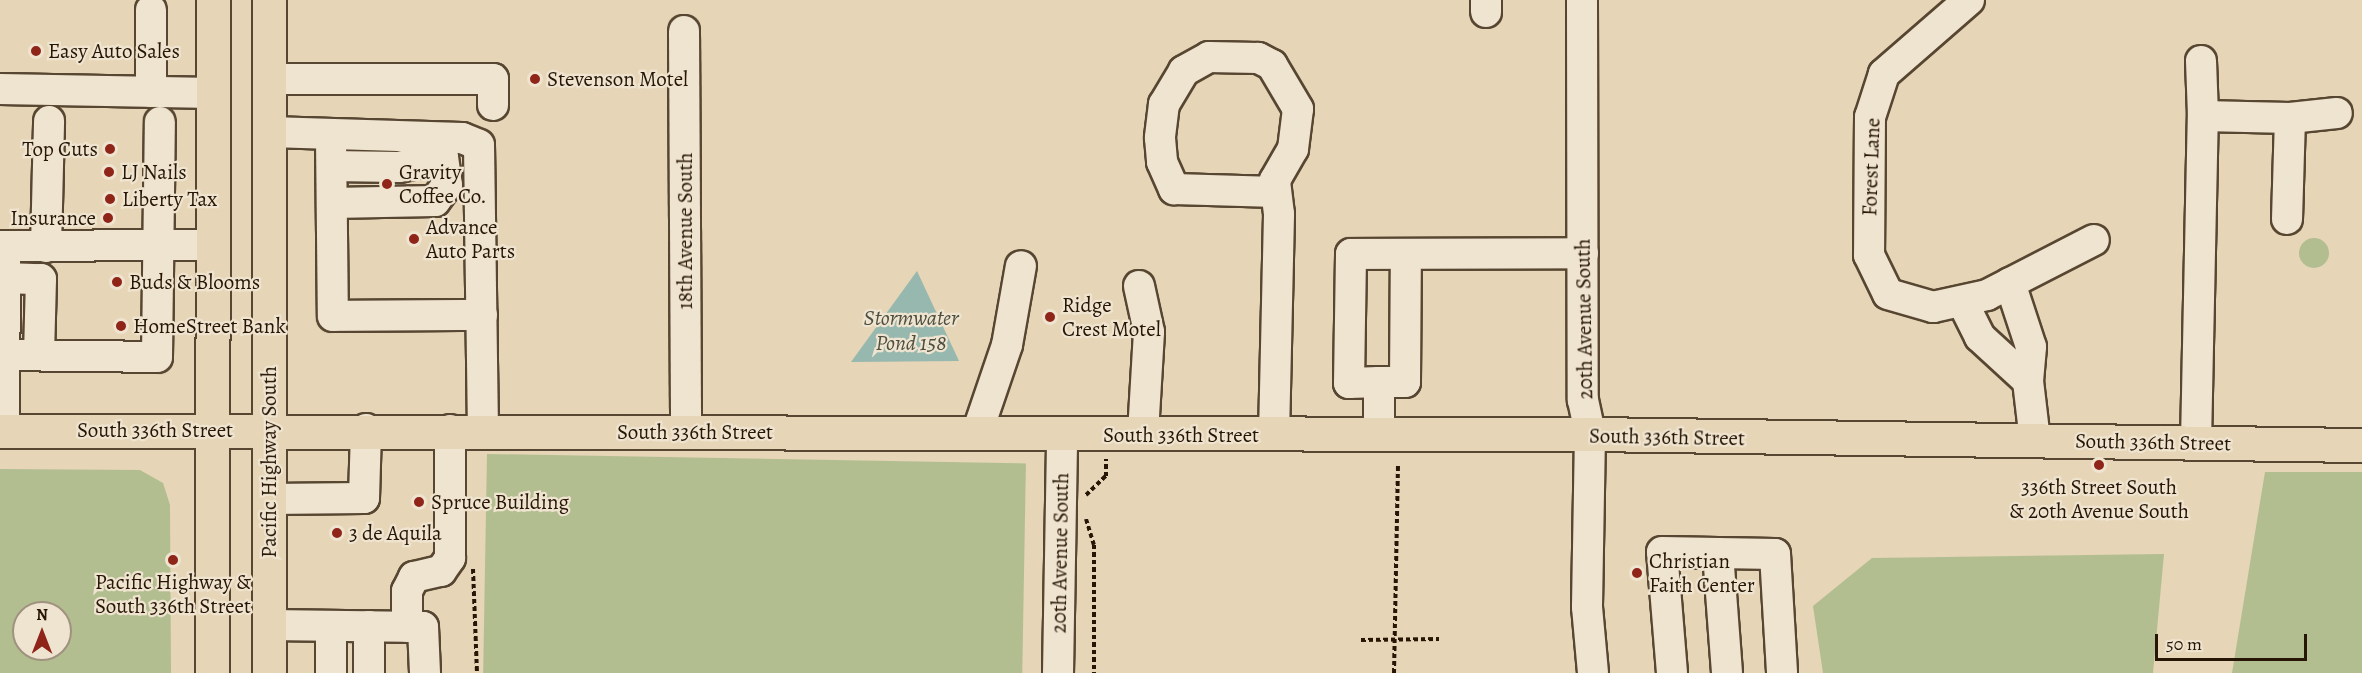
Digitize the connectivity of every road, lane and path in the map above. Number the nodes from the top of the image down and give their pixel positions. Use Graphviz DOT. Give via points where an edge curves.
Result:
graph roads {
  1 [pos="213,0"];
  2 [pos="269,0"];
  3 [pos="1582,0"];
  4 [pos="1970,0"];
  5 [pos="152,10"];
  6 [pos="684,31"];
  7 [pos="2201,61"];
  8 [pos="269,79"];
  9 [pos="0,89"];
  10 [pos="150,92"];
  11 [pos="213,93"];
  12 [pos="493,105"];
  13 [pos="2337,113"];
  14 [pos="2203,116"];
  15 [pos="2290,117"];
  16 [pos="49,121"];
  17 [pos="160,122"];
  18 [pos="270,132"];
  19 [pos="331,152"];
  20 [pos="1276,192"];
  21 [pos="332,203"];
  22 [pos="2287,219"];
  23 [pos="2094,240"];
  24 [pos="214,245"];
  25 [pos="2,246"];
  26 [pos="46,247"];
  27 [pos="157,247"];
  28 [pos="1583,253"];
  29 [pos="1406,254"];
  30 [pos="1021,266"];
  31 [pos="4,278"];
  32 [pos="2010,283"];
  33 [pos="1139,286"];
  34 [pos="1962,301"];
  35 [pos="482,315"];
  36 [pos="2,355"];
  37 [pos="39,355"];
  38 [pos="2028,381"];
  39 [pos="1379,382"];
  40 [pos="213,429"];
  41 [pos="269,429"];
  42 [pos="366,429"];
  43 [pos="450,430"];
  44 [pos="2,431"];
  45 [pos="483,431"];
  46 [pos="686,432"];
  47 [pos="977,433"];
  48 [pos="1062,434"];
  49 [pos="1143,434"];
  50 [pos="1590,434"];
  51 [pos="1274,435"];
  52 [pos="1379,436"];
  53 [pos="2035,441"];
  54 [pos="2196,442"];
  55 [pos="2362,445"];
  56 [pos="1106,459"];
  57 [pos="1398,464"];
  58 [pos="269,499"];
  59 [pos="1083,501"];
  60 [pos="1081,509"];
  61 [pos="1718,553"];
  62 [pos="269,625"];
  63 [pos="331,626"];
  64 [pos="369,626"];
  65 [pos="412,627"];
  66 [pos="1439,639"];
  67 [pos="1361,640"];
  68 [pos="1392,640"];
  69 [pos="212,673"];
  70 [pos="269,673"];
  71 [pos="331,673"];
  72 [pos="369,673"];
  73 [pos="406,673"];
  74 [pos="415,673"];
  75 [pos="425,673"];
  76 [pos="1058,673"];
  77 [pos="1094,673"];
  78 [pos="1394,673"];
  79 [pos="1593,673"];
  80 [pos="1672,673"];
  81 [pos="1727,673"];
  82 [pos="1782,673"];
  1 -- 11 [label="main road"];
  2 -- 8 [label="main road, Pacific Highway South"];
  3 -- 28 [label="street, 20th Avenue South"];
  4 -- 34 [label="street, Forest Lane" via="1884,74 1870,117 1869,255 1883,284 1888,294 1933,307"];
  5 -- 10 [label="street"];
  6 -- 46 [label="street, 18th Avenue South"];
  7 -- 14 [label="street"];
  8 -- 12 [label="street" via="493,79"];
  8 -- 18 [label="main road, Pacific Highway South"];
  9 -- 10 [label="street"];
  10 -- 11 [label="street"];
  11 -- 24 [label="main road"];
  13 -- 15 [label="street"];
  14 -- 15 [label="street"];
  14 -- 54 [label="street"];
  15 -- 22 [label="street"];
  16 -- 26 [label="street"];
  17 -- 27 [label="street"];
  18 -- 19 [label="street"];
  18 -- 41 [label="main road, Pacific Highway South"];
  19 -- 21 [label="street"];
  19 -- 21 [label="street" via="399,166 443,157 447,185 435,201"];
  19 -- 35 [label="street" via="462,138 479,145"];
  20 -- 20 [label="street" via="1275,180 1293,149 1298,109 1272,65 1258,58 1209,57 1184,71 1164,104 1160,138 1162,162 1174,189"];
  20 -- 51 [label="street"];
  21 -- 35 [label="street" via="333,316"];
  23 -- 32 [label="street, Forest Lane"];
  24 -- 27 [label="street"];
  24 -- 40 [label="main road"];
  25 -- 26 [label="street"];
  25 -- 31 [label="street"];
  26 -- 27 [label="street"];
  27 -- 37 [label="street" via="157,357"];
  28 -- 29 [label="street"];
  28 -- 50 [label="street, 20th Avenue South" via="1583,400"];
  29 -- 39 [label="street" via="1405,382"];
  29 -- 39 [label="street" via="1350,254 1349,383"];
  30 -- 47 [label="street" via="1007,345"];
  31 -- 36 [label="street"];
  31 -- 37 [label="street" via="41,279"];
  32 -- 34 [label="street, Forest Lane"];
  32 -- 38 [label="street" via="2031,347"];
  33 -- 49 [label="street" via="1149,332"];
  34 -- 38 [label="street" via="1980,337"];
  35 -- 45 [label="street"];
  36 -- 37 [label="street"];
  36 -- 44 [label="street"];
  38 -- 53 [label="street"];
  39 -- 52 [label="street"];
  40 -- 41 [label="main road, South 336th Street"];
  40 -- 44 [label="main road, South 336th Street"];
  40 -- 69 [label="main road"];
  41 -- 42 [label="main road, South 336th Street"];
  41 -- 58 [label="main road, Pacific Highway South"];
  42 -- 43 [label="main road, South 336th Street"];
  42 -- 58 [label="street" via="364,498"];
  43 -- 45 [label="main road, South 336th Street"];
  43 -- 65 [label="street" via="450,558 441,571 414,577 407,591"];
  45 -- 46 [label="main road, South 336th Street"];
  46 -- 47 [label="main road, South 336th Street"];
  47 -- 48 [label="main road, South 336th Street"];
  48 -- 49 [label="main road, South 336th Street"];
  48 -- 76 [label="street, 20th Avenue South"];
  49 -- 51 [label="main road, South 336th Street"];
  50 -- 52 [label="main road, South 336th Street"];
  50 -- 53 [label="main road, South 336th Street"];
  50 -- 79 [label="street, 20th Avenue South" via="1587,607"];
  51 -- 52 [label="main road, South 336th Street"];
  53 -- 54 [label="main road, South 336th Street"];
  54 -- 55 [label="main road, South 336th Street"];
  56 -- 59 [label="path" via="1106,476"];
  57 -- 68 [label="path" via="1399,600 1392,613"];
  58 -- 62 [label="main road, Pacific Highway South"];
  60 -- 77 [label="path" via="1094,545"];
  61 -- 80 [label="street" via="1662,552"];
  61 -- 81 [label="street"];
  61 -- 82 [label="street" via="1775,554"];
  62 -- 63 [label="street"];
  62 -- 70 [label="main road, Pacific Highway South"];
  63 -- 64 [label="street"];
  63 -- 71 [label="street"];
  64 -- 65 [label="street"];
  64 -- 72 [label="street"];
  65 -- 73 [label="street"];
  65 -- 74 [label="street"];
  65 -- 75 [label="street"];
  66 -- 68 [label="path"];
  67 -- 68 [label="path"];
  68 -- 78 [label="path"];
}
